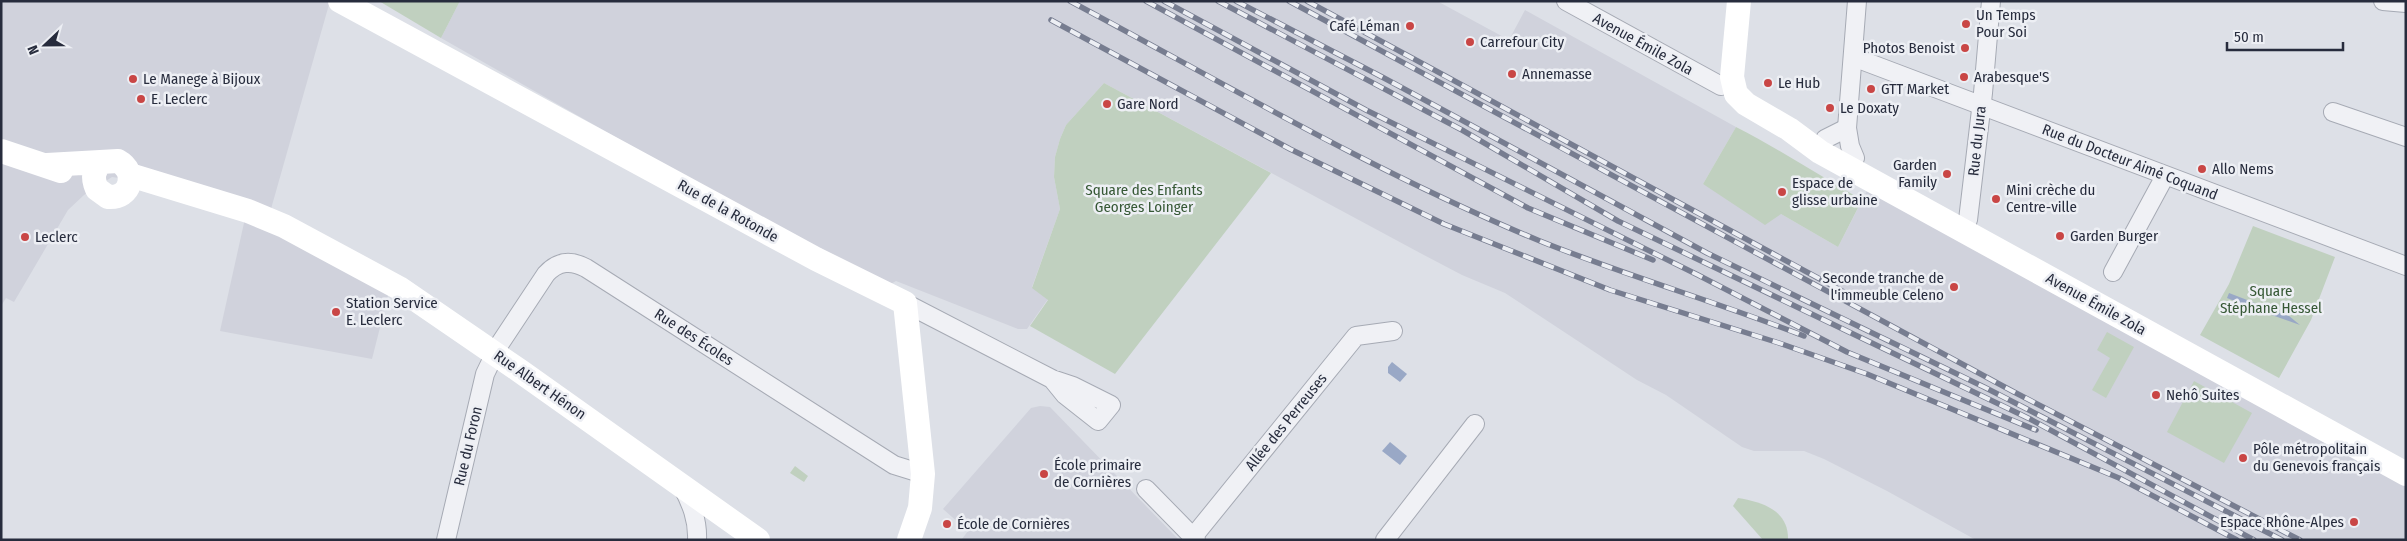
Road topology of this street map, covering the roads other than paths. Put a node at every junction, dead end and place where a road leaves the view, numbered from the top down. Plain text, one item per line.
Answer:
1 (340, 1) edge
2 (1566, 1) edge
3 (1739, 1) edge
4 (1857, 1) edge
5 (1991, 1) edge
6 (2383, 1) edge
7 (2406, 3) edge
8 (1854, 57) junction
9 (1725, 84) junction
10 (1981, 105) junction
11 (2333, 112) dead end
12 (1847, 128) junction
13 (2406, 137) edge
14 (1816, 141) junction
15 (1, 151) edge
16 (1855, 158) junction
17 (98, 173) junction
18 (2165, 176) junction
19 (129, 181) junction
20 (1968, 220) junction
21 (2406, 266) edge
22 (2112, 272) dead end
23 (905, 303) junction
24 (1394, 331) dead end
25 (494, 353) junction
26 (1052, 379) dead end
27 (1475, 424) dead end
28 (2406, 460) edge
29 (923, 474) junction
30 (2406, 474) edge
31 (682, 486) junction
32 (1146, 489) dead end
33 (720, 513) junction
34 (697, 534) edge
35 (1194, 538) edge
36 (446, 540) edge
37 (758, 540) edge
38 (909, 540) edge
39 (1385, 540) edge

1 - 23 street, Rue de la Rotonde
2 - 9 street, Avenue Émile Zola
3 - 9 street
4 - 8 street
5 - 10 street, Rue du Jura
6 - 7 street
8 - 10 street, Rue du Docteur Aimé Coquand
8 - 12 street
9 - 14 street, Avenue Émile Zola
10 - 18 street, Rue du Docteur Aimé Coquand
10 - 20 street, Rue du Jura
11 - 13 street
12 - 14 street
12 - 16 street
14 - 16 street, Avenue Émile Zola
14 - 30 street, Avenue Émile Zola
15 - 17 street, Rue Albert Hénon
16 - 20 street, Avenue Émile Zola
17 - 19 street, Rue Albert Hénon
17 - 19 street, Rue Albert Hénon
18 - 21 street, Rue du Docteur Aimé Coquand
18 - 22 street
19 - 25 street, Rue Albert Hénon
20 - 28 street, Avenue Émile Zola
23 - 26 street
23 - 29 street
24 - 35 street, Allée des Perreuses
25 - 29 street, Rue des Écoles
25 - 31 street, Rue Albert Hénon
25 - 36 street, Rue du Foron
27 - 39 street
29 - 38 street
31 - 33 street, Rue Albert Hénon
31 - 34 street
32 - 35 street
33 - 34 street
33 - 37 street, Rue Albert Hénon

